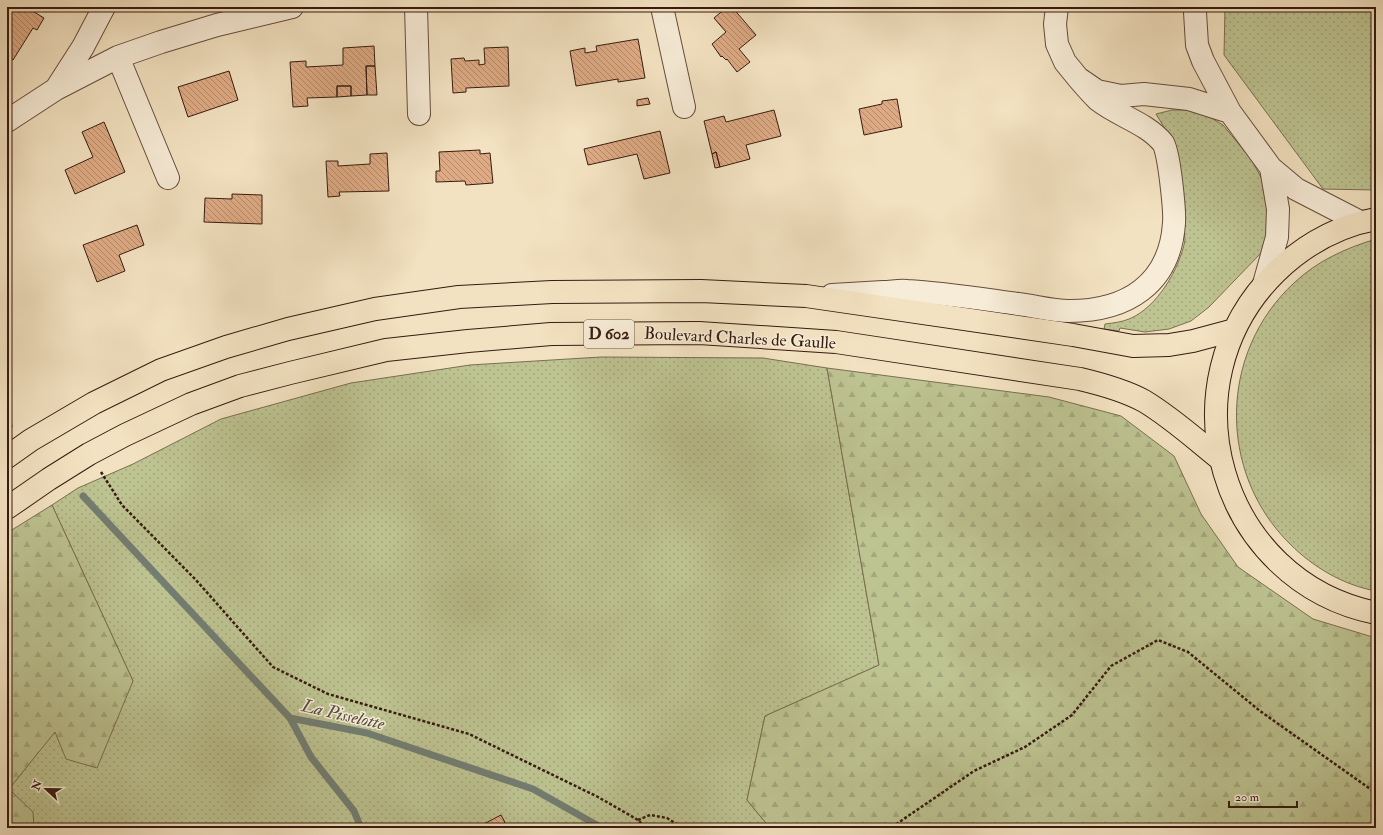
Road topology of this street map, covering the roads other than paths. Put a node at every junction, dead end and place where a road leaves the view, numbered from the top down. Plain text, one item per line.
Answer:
1 (104, 7) edge
2 (292, 7) edge
3 (416, 7) edge
4 (662, 7) edge
5 (1057, 7) edge
6 (1196, 14) edge
7 (118, 57) junction
8 (1078, 78) junction
9 (56, 89) junction
10 (684, 107) dead end
11 (1230, 112) junction
12 (419, 114) dead end
13 (7, 121) edge
14 (1271, 168) junction
15 (168, 178) dead end
16 (1368, 220) edge
17 (1264, 284) junction
18 (806, 296) junction
19 (1234, 330) junction
20 (7, 457) edge
21 (1220, 459) junction
22 (7, 508) edge
23 (1376, 613) edge

1 - 9 street
2 - 7 street
3 - 12 street
4 - 10 street
5 - 8 street
6 - 11 street
7 - 9 street
7 - 15 street
8 - 11 street
8 - 18 street
9 - 13 street
11 - 14 street
14 - 16 street
14 - 17 street
16 - 17 main road
17 - 19 main road
18 - 19 main road
18 - 20 main road
19 - 21 main road
21 - 22 main road, Boulevard Charles de Gaulle / D 602
21 - 23 main road

